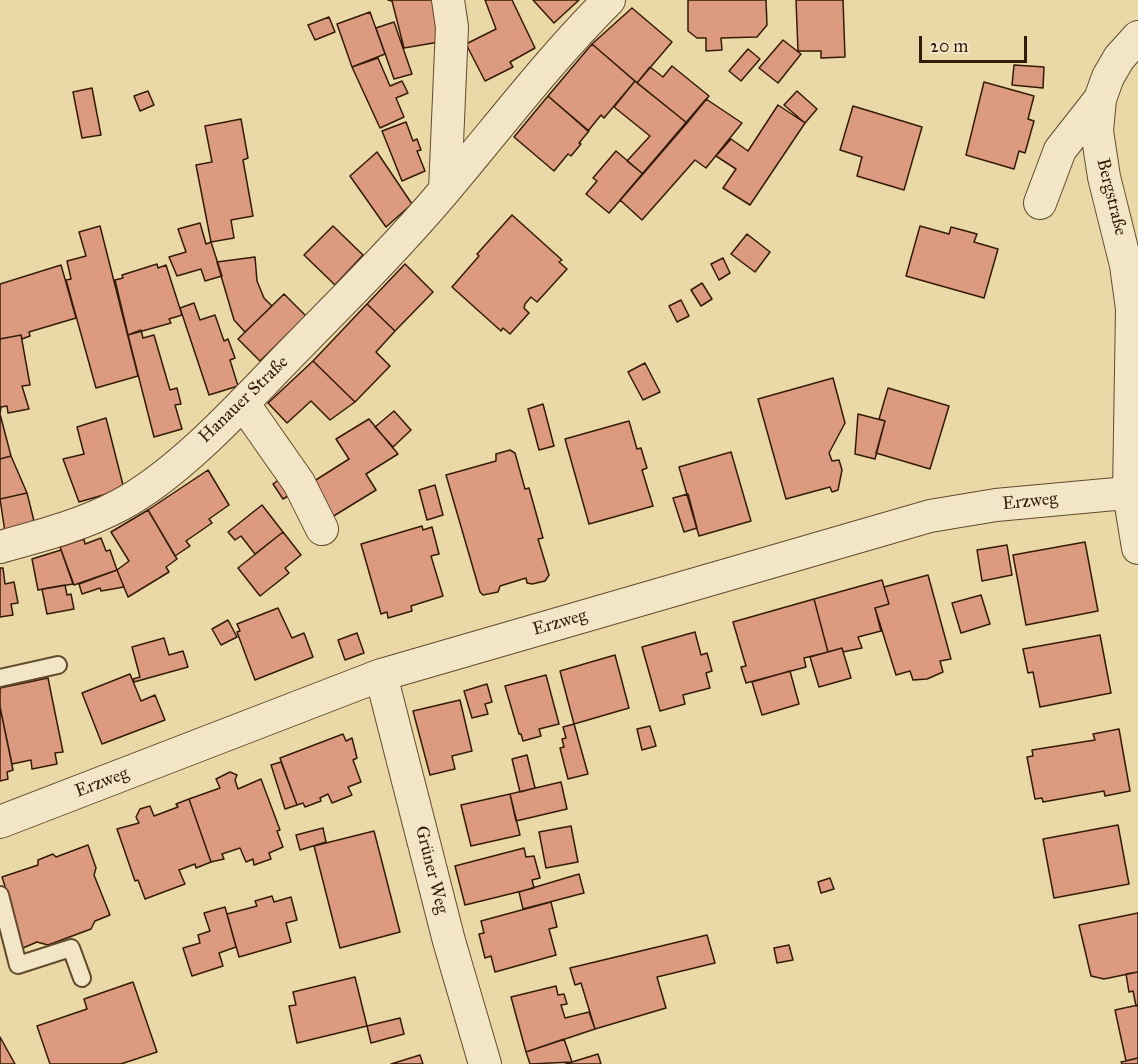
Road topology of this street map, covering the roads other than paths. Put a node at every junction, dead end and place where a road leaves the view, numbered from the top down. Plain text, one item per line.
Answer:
1 (448, 0) edge
2 (609, 0) edge
3 (1138, 37) edge
4 (1100, 99) junction
5 (445, 190) junction
6 (1040, 203) dead end
7 (243, 404) junction
8 (1134, 492) edge
9 (322, 529) dead end
10 (0, 547) edge
11 (1138, 548) edge
12 (58, 665) dead end
13 (381, 675) junction
14 (0, 678) edge
15 (0, 822) edge
16 (0, 895) edge
17 (82, 978) dead end
18 (485, 1064) edge

1 - 5 street
2 - 5 street, Hanauer Straße
3 - 4 street, Bergstraße
4 - 6 street
4 - 8 street, Bergstraße
5 - 7 street, Hanauer Straße
7 - 9 street
7 - 10 street, Hanauer Straße
8 - 11 street, Bergstraße
8 - 13 street, Erzweg
12 - 14 lane
13 - 15 street, Erzweg
13 - 18 street, Grüner Weg
16 - 17 lane

